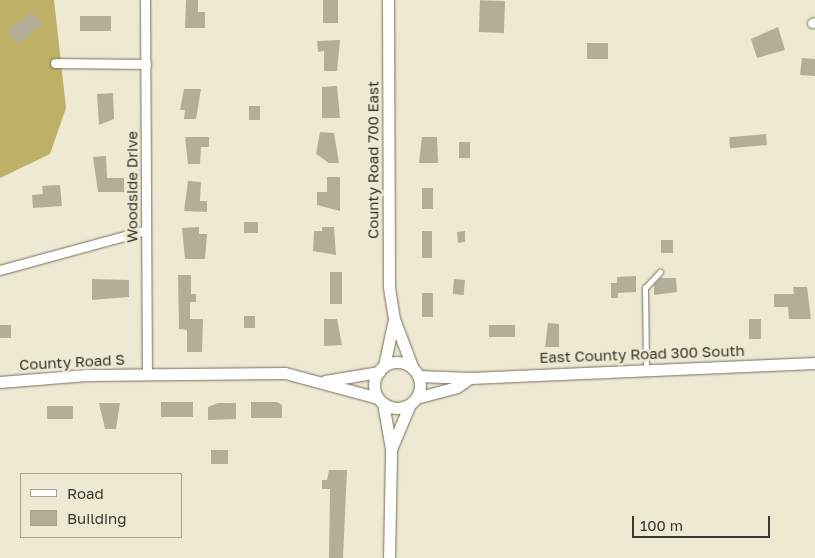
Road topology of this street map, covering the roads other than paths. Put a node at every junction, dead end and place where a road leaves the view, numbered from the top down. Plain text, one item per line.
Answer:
1 (145, 0) edge
2 (388, 0) edge
3 (54, 63) dead end
4 (146, 64) junction
5 (146, 230) junction
6 (0, 270) edge
7 (660, 272) dead end
8 (394, 319) junction
9 (815, 363) edge
10 (381, 369) junction
11 (646, 370) junction
12 (415, 372) junction
13 (147, 374) junction
14 (470, 378) junction
15 (0, 382) edge
16 (325, 382) junction
17 (380, 401) junction
18 (413, 401) junction
19 (391, 449) junction
20 (389, 558) edge

1 - 4 street, Woodside Drive
2 - 8 street, County Road 700 East
3 - 4 street
4 - 5 street, Woodside Drive
5 - 6 street
5 - 13 street, Woodside Drive
7 - 11 lane
8 - 10 street, County Road 700 East
8 - 12 street, County Road 700 East
9 - 11 street, East County Road 300 South
10 - 12 street
10 - 16 street
10 - 17 street
11 - 14 street, East County Road 300 South
12 - 14 street, East County Road 300 South
12 - 18 street
13 - 15 street, County Road S
13 - 16 street
14 - 18 street, East County Road 300 South
16 - 17 street
17 - 18 street
17 - 19 street
18 - 19 street
19 - 20 street

